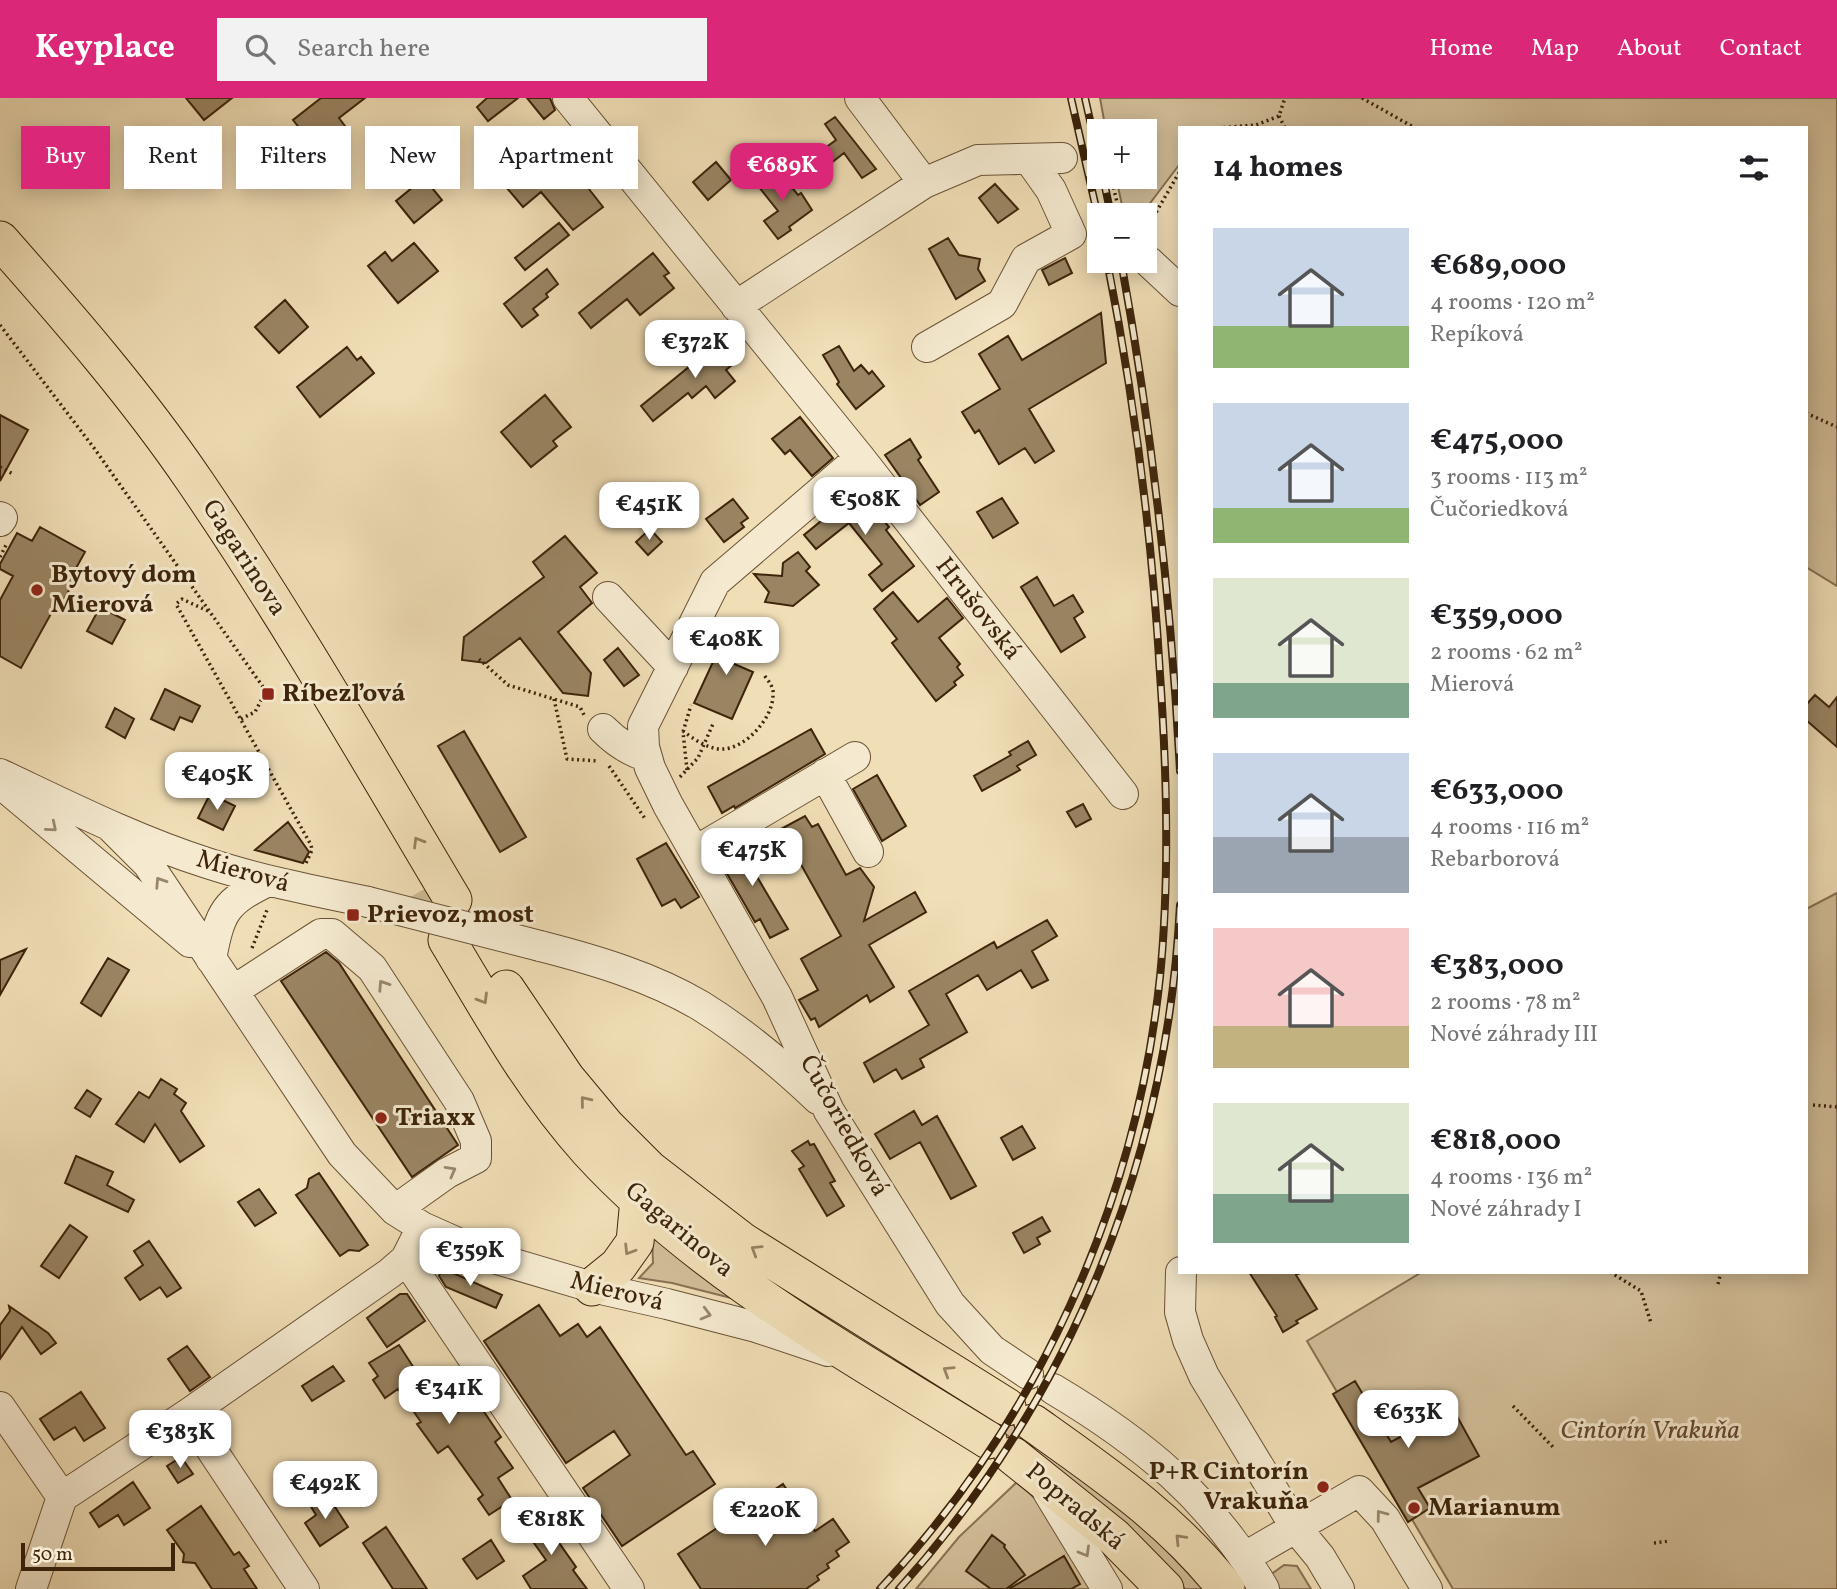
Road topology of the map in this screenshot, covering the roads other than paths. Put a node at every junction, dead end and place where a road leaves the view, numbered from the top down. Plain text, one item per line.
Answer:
1 (568, 98) edge
2 (860, 98) edge
3 (1062, 158) dead end
4 (1029, 159) junction
5 (924, 183) junction
6 (0, 240) edge
7 (1157, 269) edge
8 (0, 274) edge
9 (1178, 289) edge
10 (736, 306) junction
11 (927, 347) dead end
12 (860, 458) junction
13 (608, 597) dead end
14 (673, 667) junction
15 (594, 723) road end
16 (646, 756) junction
17 (855, 757) dead end
18 (0, 774) edge
19 (825, 774) junction
20 (0, 783) edge
21 (1123, 794) dead end
22 (110, 826) junction
23 (696, 851) junction
24 (868, 852) dead end
25 (269, 892) junction
26 (211, 959) junction
27 (241, 986) junction
28 (829, 1111) junction
29 (639, 1199) junction
30 (395, 1210) junction
31 (422, 1227) junction
32 (406, 1259) junction
33 (1181, 1274) edge
34 (592, 1287) junction
35 (862, 1363) junction
36 (1028, 1374) dead end
37 (1053, 1389) dead end
38 (0, 1407) edge
39 (188, 1414) junction
40 (1020, 1415) joint
41 (1012, 1457) junction
42 (62, 1497) junction
43 (1296, 1528) junction
44 (1245, 1557) junction
45 (31, 1589) edge
46 (304, 1589) edge
47 (629, 1589) edge
48 (1107, 1589) edge
49 (1165, 1589) edge
50 (1226, 1589) edge
51 (1264, 1589) edge
52 (1339, 1589) edge
53 (1427, 1589) edge

1 - 10 street, Hrušovská
2 - 5 street
3 - 4 street
4 - 5 street
4 - 11 street
5 - 10 street
8 -> 6 main road, Gagarinova
7 - 9 street
10 - 12 street, Hrušovská
12 - 14 street, Čučoriedková
12 - 21 street, Hrušovská
13 - 14 street
14 - 16 street, Čučoriedková
15 - 16 street
16 - 23 street, Čučoriedková
17 - 19 street
18 - 22 street, Mierová
19 - 23 street
19 - 24 street
20 -> 26 street, Mierová
22 - 25 street, Mierová
26 -> 22 street, Mierová
23 - 28 street, Čučoriedková
25 - 26 street
25 - 28 street, Mierová, bridge
26 - 27 street, Mierová
27 - 30 street, Mierová
30 -> 27 street
28 - 36 street, Čučoriedková
29 -> 34 main road
29 - 35 main road, Gagarinova
40 -> 29 main road, Gagarinova
30 - 31 street, Mierová
31 - 32 street
31 - 34 street, Mierová
32 - 39 street
32 - 47 street
33 - 43 street
34 -> 35 street, Mierová
35 - 41 main road, Gagarinova
37 - 44 street
38 - 42 street
39 - 42 street
39 - 46 street
50 -> 40 main road, Popradská
41 -> 48 street
41 - 49 main road, Popradská
42 - 45 street
43 - 44 street
43 - 52 street
53 -> 43 street
44 - 51 street

